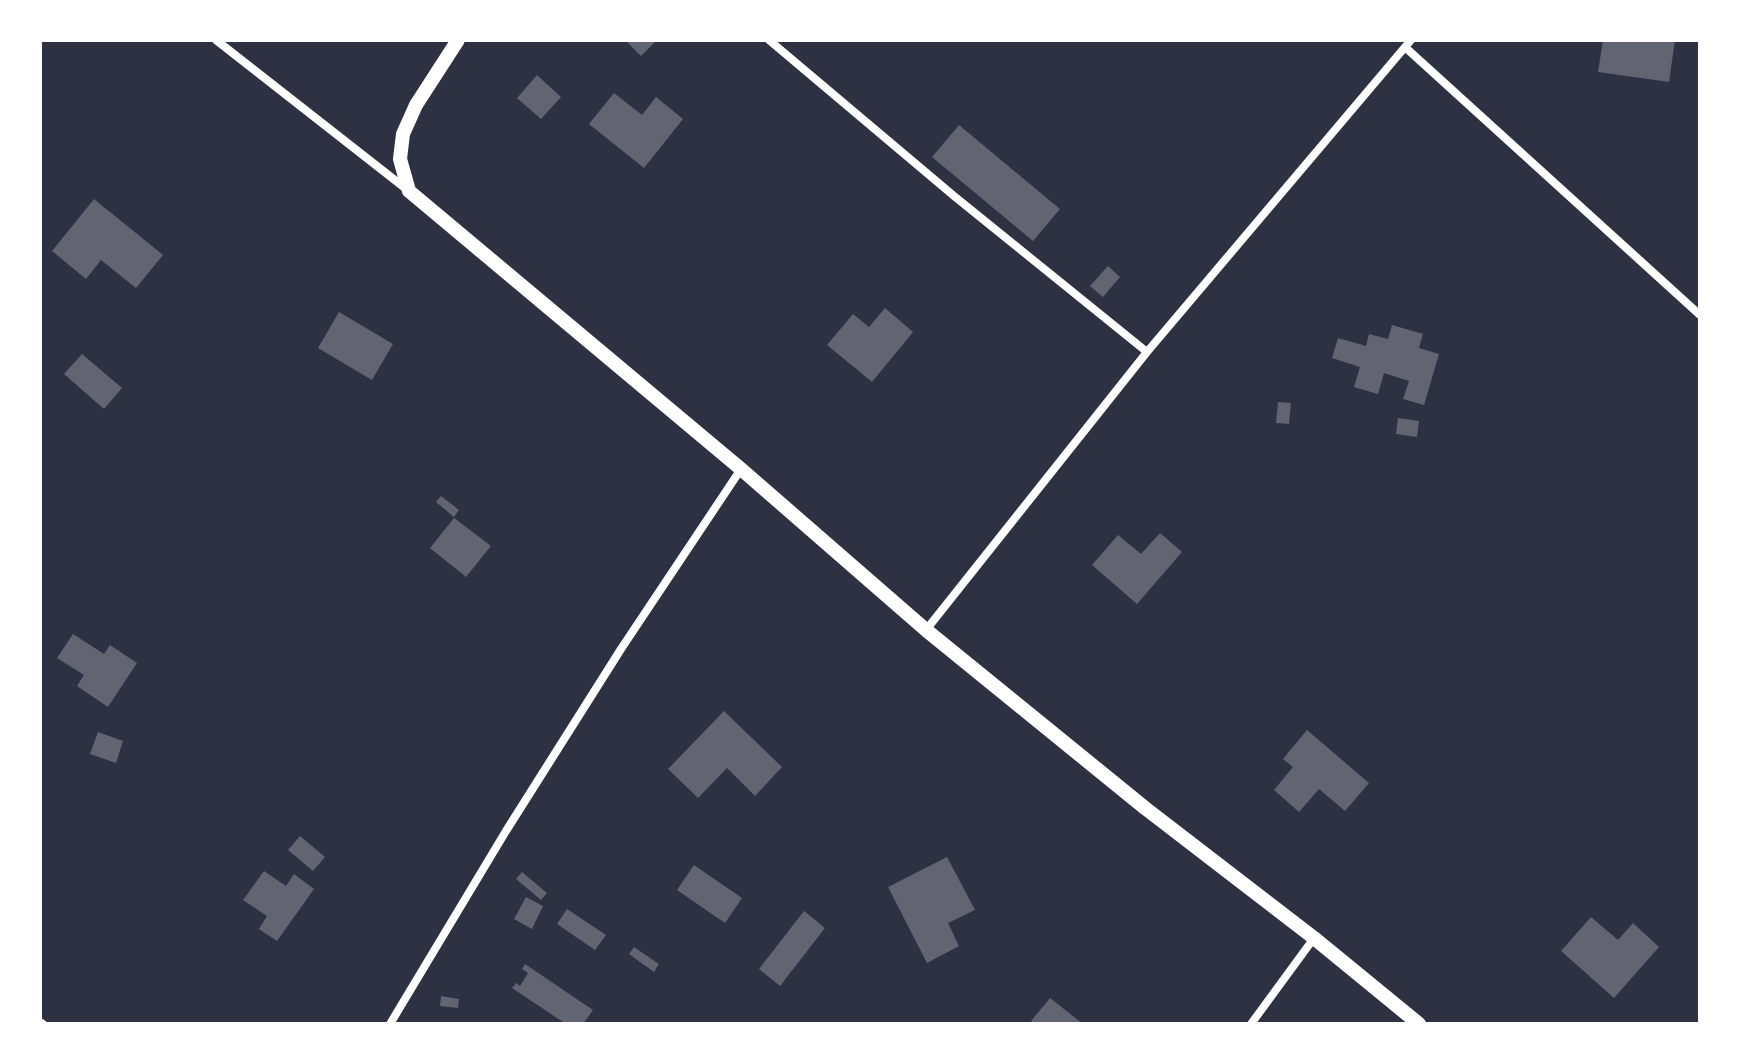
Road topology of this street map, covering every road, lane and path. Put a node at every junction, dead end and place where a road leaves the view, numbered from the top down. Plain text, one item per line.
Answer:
1 (216, 40) edge
2 (458, 40) edge
3 (769, 40) edge
4 (1408, 44) edge
5 (409, 191) junction
6 (1700, 315) edge
7 (1147, 352) junction
8 (741, 469) junction
9 (926, 630) junction
10 (1314, 938) junction
11 (390, 1024) edge
12 (1251, 1024) edge
13 (1419, 1024) edge

1 - 5 street
2 - 5 street
3 - 7 street
4 - 6 street
4 - 7 street
5 - 8 street
7 - 9 street
8 - 9 street
8 - 11 street
9 - 10 street
10 - 12 street
10 - 13 street

